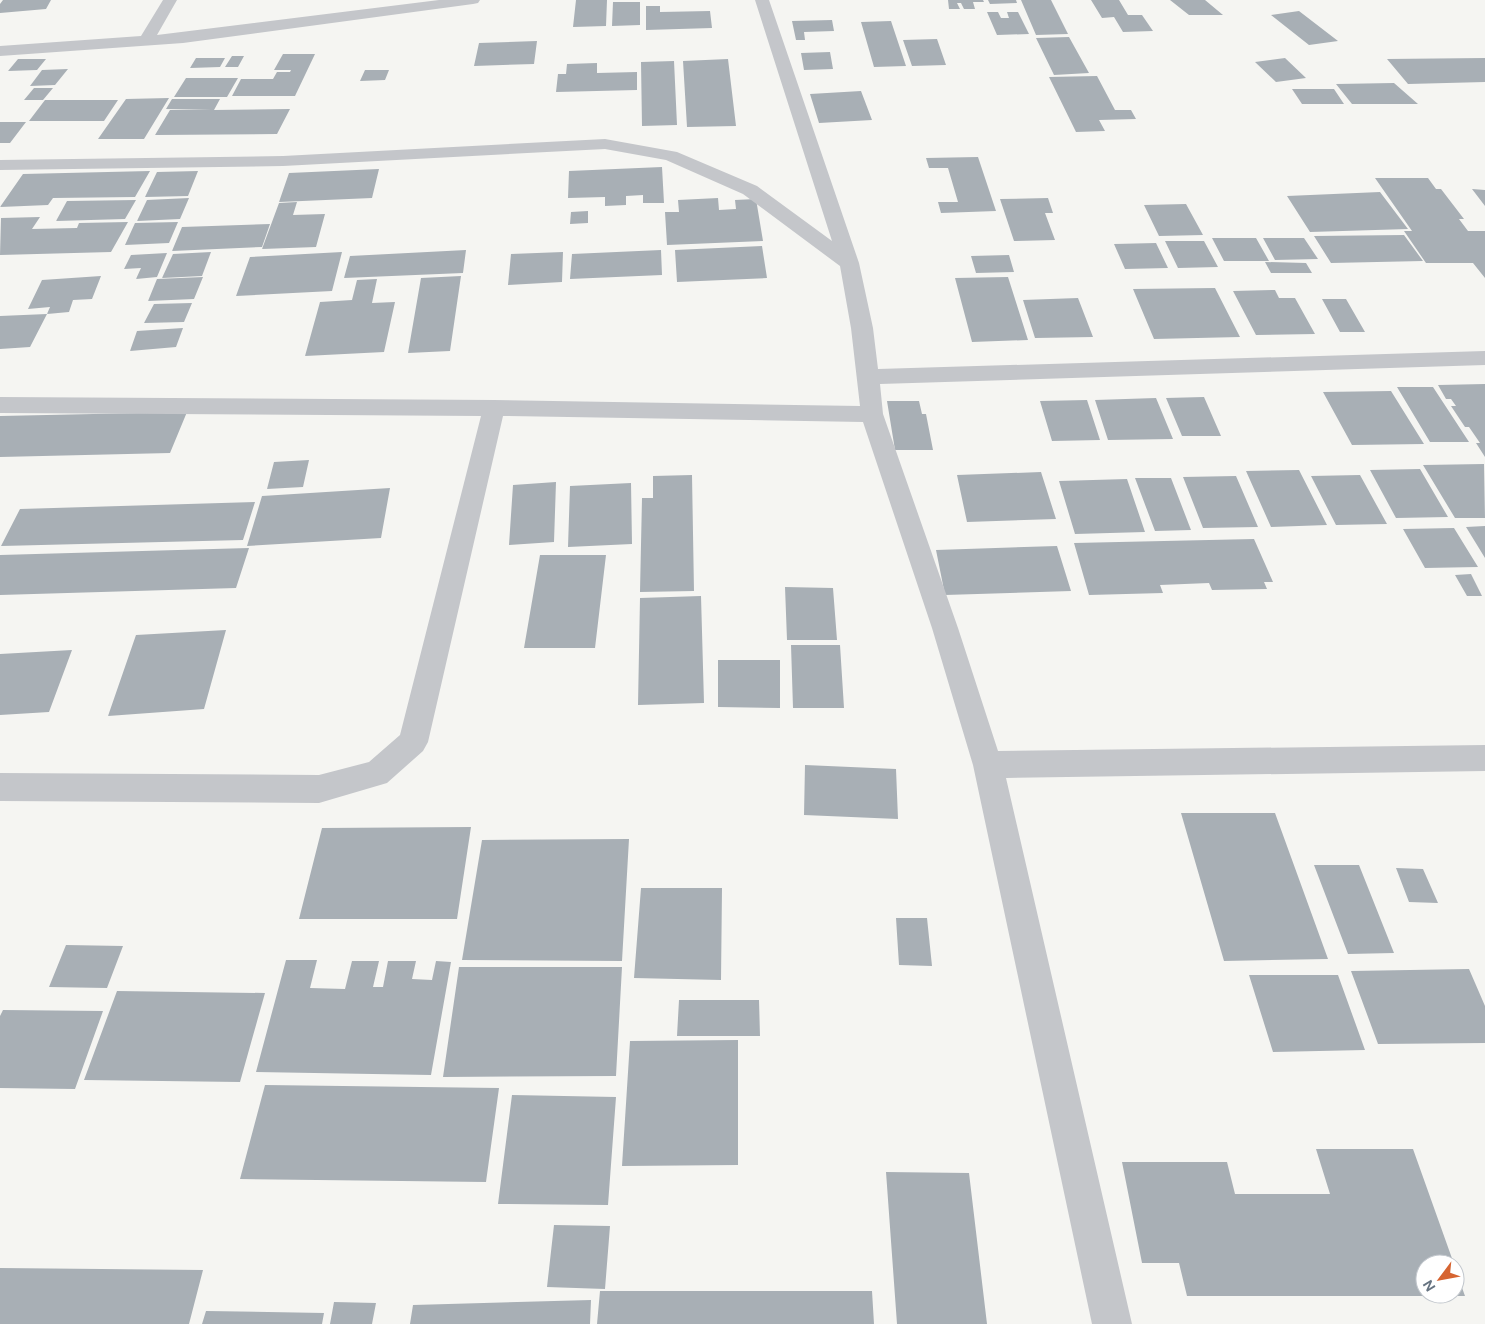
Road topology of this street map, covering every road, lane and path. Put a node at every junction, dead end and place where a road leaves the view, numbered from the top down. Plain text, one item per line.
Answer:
1 (170, 0) edge
2 (473, 0) edge
3 (762, 0) edge
4 (146, 40) junction
5 (0, 51) edge
6 (0, 165) edge
7 (849, 263) junction
8 (1485, 358) edge
9 (868, 377) junction
10 (0, 405) edge
11 (494, 408) junction
12 (872, 414) junction
13 (1485, 758) edge
14 (988, 765) junction
15 (0, 788) edge
16 (1112, 1324) edge

1 - 4 street
2 - 4 street
3 - 7 street
4 - 5 street
6 - 7 street
7 - 9 street
8 - 9 street
9 - 12 street
10 - 11 street
11 - 12 street
11 - 15 street
12 - 14 street
13 - 14 street
14 - 16 street

